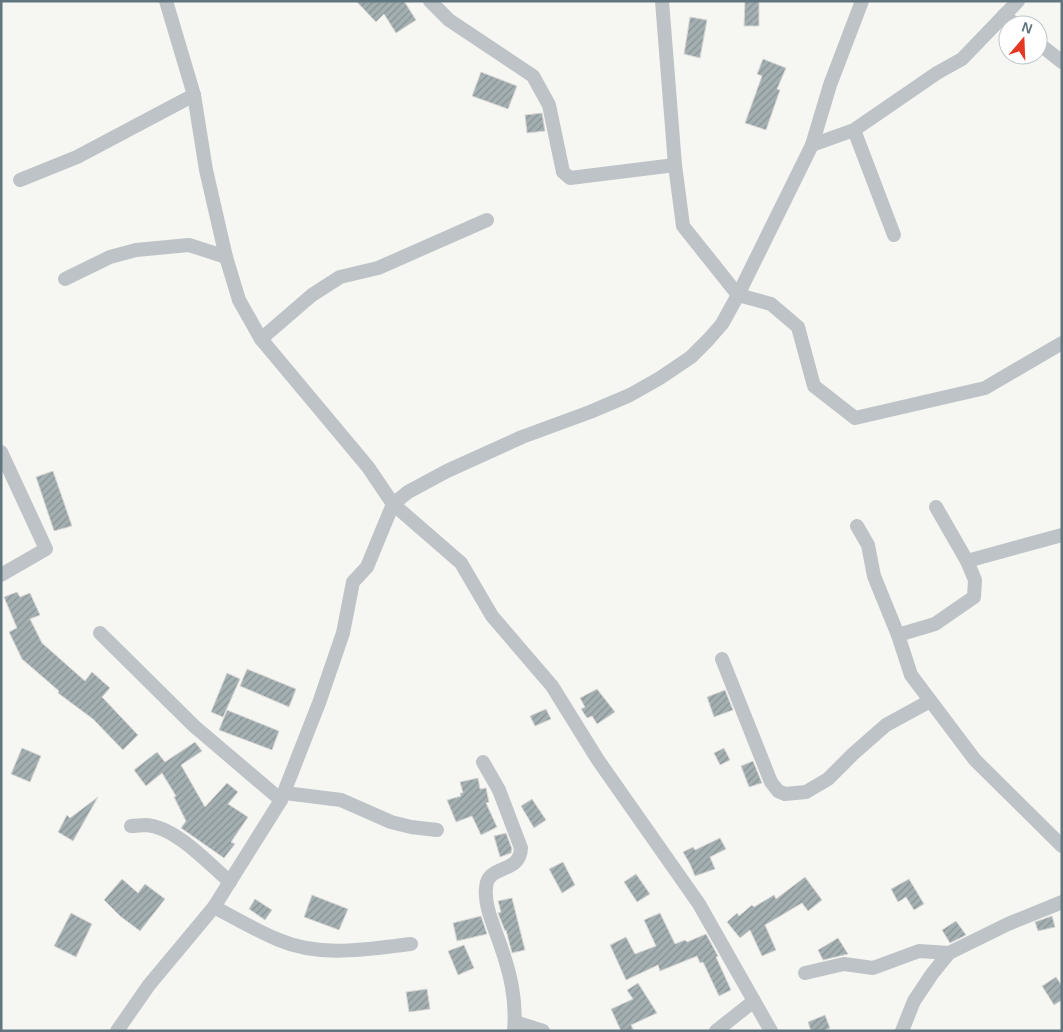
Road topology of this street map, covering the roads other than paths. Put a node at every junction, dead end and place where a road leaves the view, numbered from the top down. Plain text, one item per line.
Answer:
1 (166, 1) edge
2 (430, 1) edge
3 (662, 1) edge
4 (862, 1) edge
5 (1018, 1) edge
6 (1004, 15) edge
7 (998, 21) edge
8 (1048, 51) edge
9 (1062, 62) edge
10 (194, 95) junction
11 (854, 130) junction
12 (812, 145) junction
13 (675, 165) junction
14 (20, 180) dead end
15 (487, 220) dead end
16 (894, 235) dead end
17 (226, 257) junction
18 (65, 279) dead end
19 (738, 295) junction
20 (261, 339) junction
21 (1062, 343) edge
22 (1, 452) edge
23 (393, 504) junction
24 (936, 507) dead end
25 (857, 526) dead end
26 (1062, 535) edge
27 (967, 561) junction
28 (1, 575) edge
29 (100, 633) dead end
30 (898, 635) junction
31 (722, 659) dead end
32 (930, 702) junction
33 (483, 762) dead end
34 (283, 796) junction
35 (131, 826) dead end
36 (437, 830) dead end
37 (1062, 846) edge
38 (230, 882) junction
39 (1062, 902) edge
40 (214, 907) junction
41 (411, 944) dead end
42 (949, 954) junction
43 (805, 973) dead end
44 (754, 1000) junction
45 (515, 1026) edge
46 (117, 1031) edge
47 (543, 1031) edge
48 (716, 1031) edge
49 (771, 1031) edge
50 (902, 1031) edge

1 - 10 street
2 - 13 street
3 - 13 street
4 - 12 street
5 - 6 street
7 - 11 street
8 - 9 street
10 - 14 street
10 - 17 street
11 - 12 street
11 - 16 street
12 - 19 street
13 - 19 street
15 - 20 street
17 - 18 street
17 - 20 street
19 - 21 street
19 - 23 street
20 - 23 street
22 - 28 street
23 - 34 street
23 - 44 street
24 - 27 street
25 - 30 street
26 - 27 street
27 - 30 street
29 - 34 street
30 - 32 street
31 - 32 street
32 - 37 street
33 - 45 street
34 - 36 street
34 - 38 street
35 - 38 street
38 - 40 street
39 - 42 street
40 - 41 street
40 - 46 street
42 - 43 street
42 - 50 street
44 - 48 street
44 - 49 street
45 - 47 street

